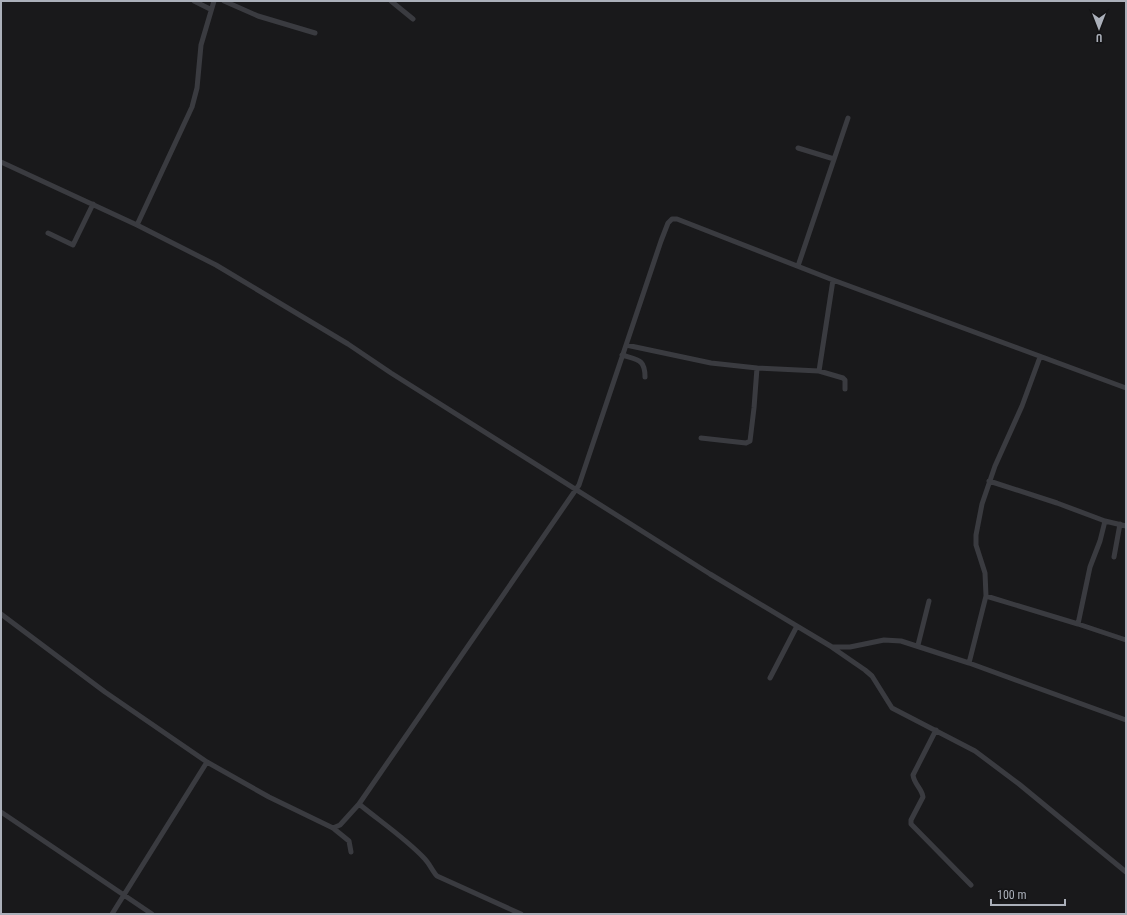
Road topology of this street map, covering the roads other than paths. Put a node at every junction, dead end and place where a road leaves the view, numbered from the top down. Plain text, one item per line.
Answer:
1 (194, 1) edge
2 (214, 1) edge
3 (224, 1) edge
4 (391, 1) edge
5 (210, 9) junction
6 (413, 19) dead end
7 (315, 33) dead end
8 (848, 118) dead end
9 (798, 148) dead end
10 (834, 159) junction
11 (1, 162) edge
12 (93, 204) junction
13 (137, 225) junction
14 (48, 233) dead end
15 (798, 266) junction
16 (833, 280) junction
17 (626, 345) junction
18 (622, 355) junction
19 (1040, 357) junction
20 (757, 368) junction
21 (819, 371) junction
22 (645, 377) dead end
23 (1126, 388) edge
24 (845, 389) dead end
25 (701, 438) dead end
26 (989, 481) junction
27 (576, 490) junction
28 (1105, 521) junction
29 (1120, 524) junction
30 (1126, 526) edge
31 (1114, 557) dead end
32 (986, 596) junction
33 (929, 601) dead end
34 (1, 614) edge
35 (1078, 624) junction
36 (797, 626) junction
37 (1126, 640) edge
38 (918, 645) junction
39 (832, 647) junction
40 (969, 663) junction
41 (770, 678) dead end
42 (1126, 720) edge
43 (936, 730) junction
44 (207, 762) junction
45 (360, 804) junction
46 (1, 812) edge
47 (333, 828) junction
48 (351, 852) dead end
49 (1126, 872) edge
50 (971, 886) dead end
51 (124, 895) junction
52 (112, 914) edge
53 (152, 914) edge
54 (521, 914) edge

1 - 5 street
2 - 5 street
3 - 7 street
4 - 6 street
5 - 13 street
8 - 10 street
9 - 10 street
10 - 15 street
11 - 12 street
12 - 13 street
12 - 14 street
13 - 27 street
15 - 16 street
15 - 17 street
16 - 19 street
16 - 21 street
17 - 18 street
17 - 20 street
18 - 22 street
18 - 27 street
19 - 23 street
19 - 26 street
20 - 21 street
20 - 25 street
21 - 24 street
26 - 28 street
26 - 32 street
27 - 36 street
27 - 45 street
28 - 29 street
28 - 35 street
29 - 30 street
29 - 31 street
32 - 35 street
32 - 40 street
33 - 38 street
34 - 44 street
35 - 37 street
36 - 39 street
36 - 41 street
38 - 39 street
38 - 40 street
39 - 43 street
40 - 42 street
43 - 49 street
43 - 50 street
44 - 47 street
44 - 51 street
45 - 47 street
45 - 54 street
46 - 51 street
47 - 48 street
51 - 52 street
51 - 53 street

